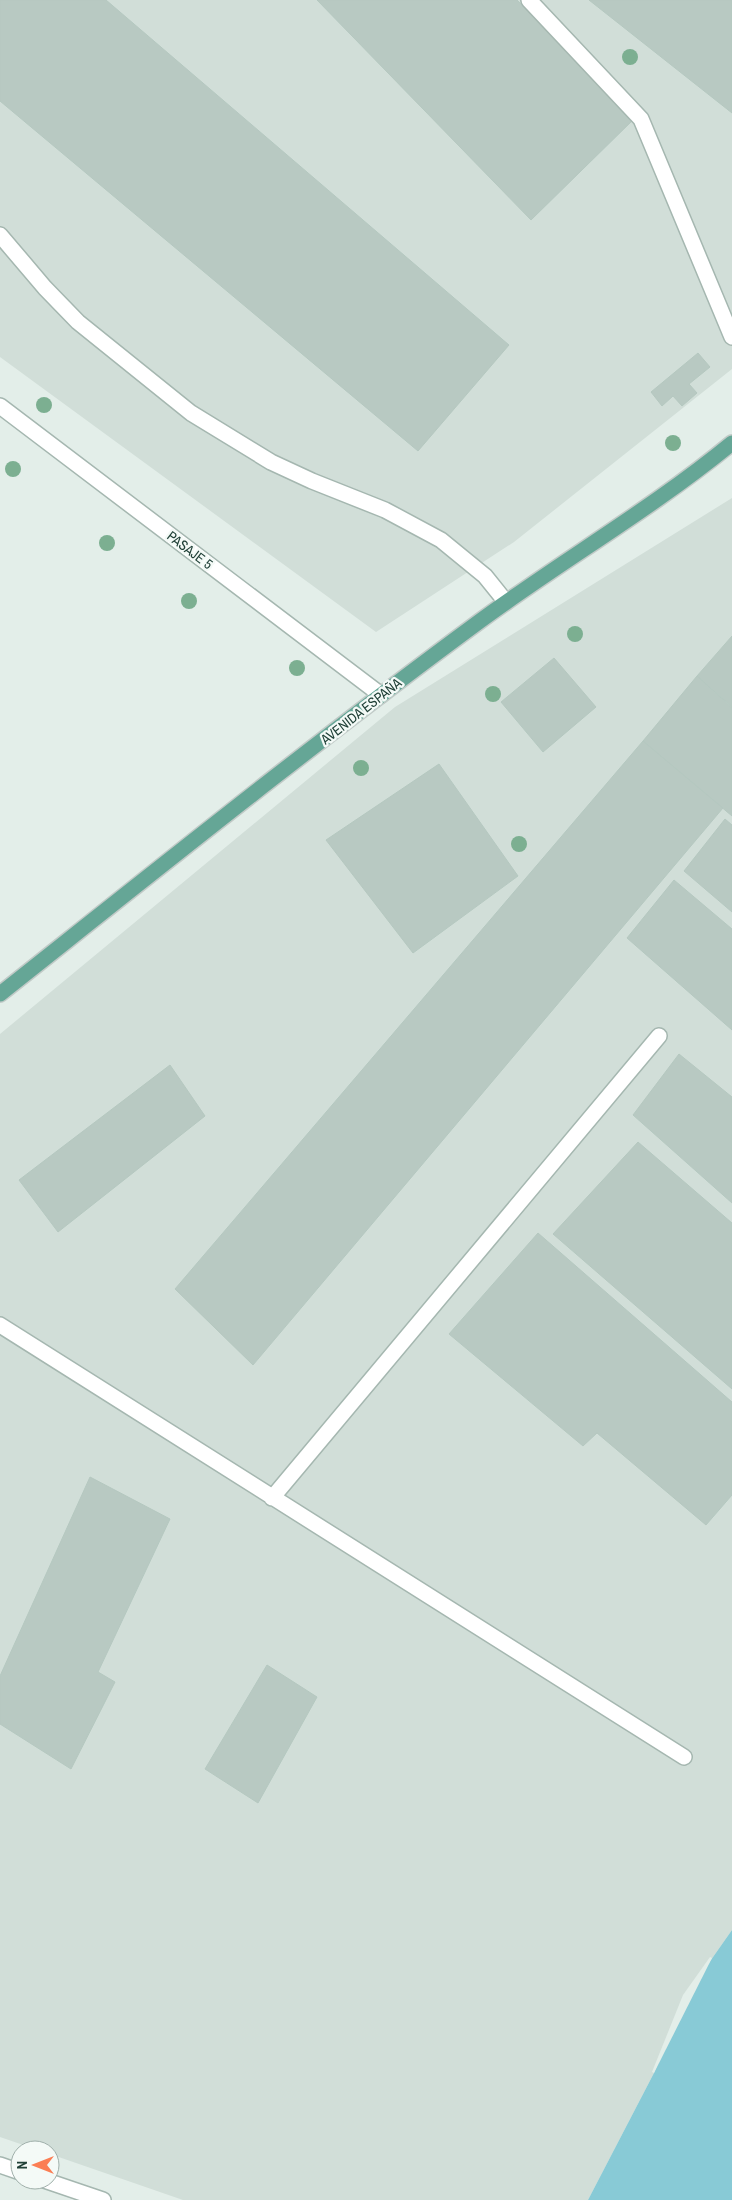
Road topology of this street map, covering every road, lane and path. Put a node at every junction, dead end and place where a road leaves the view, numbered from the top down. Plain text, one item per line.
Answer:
1 (529, 0) edge
2 (0, 235) edge
3 (732, 337) edge
4 (0, 406) edge
5 (732, 443) edge
6 (506, 602) junction
7 (380, 695) junction
8 (0, 994) edge
9 (659, 1036) dead end
10 (0, 1325) edge
11 (272, 1498) junction
12 (684, 1757) dead end
13 (60, 2185) edge
14 (103, 2200) edge

1 - 3 street
2 - 6 street
4 - 7 street, PASAJE 5
5 - 6 main road, AVENIDA ESPAÑA
6 - 7 main road, AVENIDA ESPAÑA
7 - 8 main road, AVENIDA ESPAÑA
9 - 11 street
10 - 11 street
11 - 12 street
13 - 14 street

